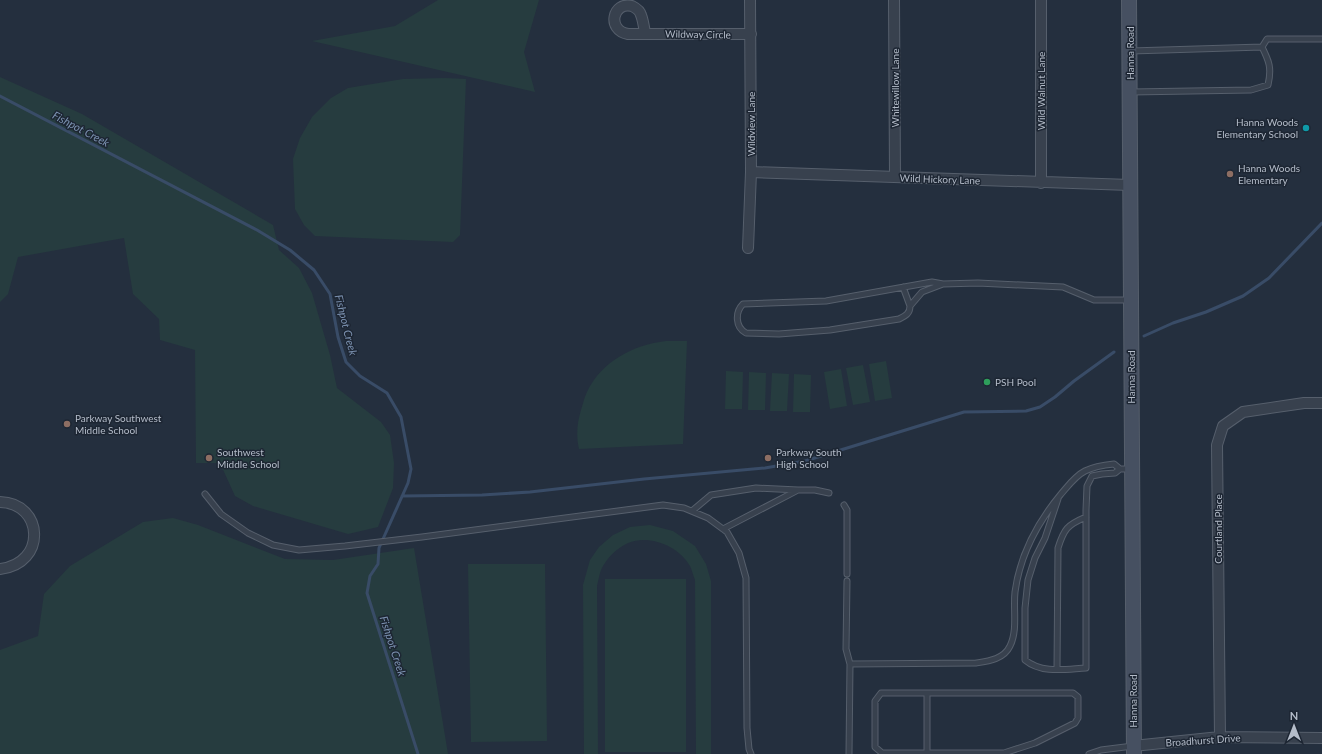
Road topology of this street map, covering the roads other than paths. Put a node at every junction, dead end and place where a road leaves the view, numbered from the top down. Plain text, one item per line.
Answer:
1 (750, 0) edge
2 (894, 0) edge
3 (1041, 0) edge
4 (1130, 0) edge
5 (645, 33) dead end
6 (750, 34) junction
7 (1322, 39) edge
8 (1262, 47) junction
9 (1130, 51) junction
10 (1130, 92) junction
11 (751, 172) junction
12 (895, 177) junction
13 (1041, 182) junction
14 (1130, 185) junction
15 (748, 248) dead end
16 (943, 284) junction
17 (903, 287) junction
18 (1130, 300) junction
19 (910, 306) junction
20 (1322, 403) edge
21 (1126, 469) junction
22 (798, 490) junction
23 (829, 493) dead end
24 (205, 494) dead end
25 (1059, 496) junction
26 (0, 502) edge
27 (844, 505) dead end
28 (692, 511) junction
29 (1086, 517) junction
30 (723, 529) junction
31 (0, 569) edge
32 (847, 574) dead end
33 (847, 582) dead end
34 (850, 664) junction
35 (1057, 669) junction
36 (926, 693) junction
37 (1220, 737) junction
38 (1322, 738) edge
39 (1133, 750) edge
40 (751, 754) edge
41 (850, 754) edge
42 (927, 754) edge
43 (1088, 754) edge

1 - 6 street, Wildview Lane
2 - 12 street, Whitewillow Lane
3 - 13 street, Wild Walnut Lane
4 - 9 street, Hanna Road
5 - 6 street, Wildway Circle
6 - 11 street, Wildview Lane
7 - 8 lane
8 - 9 lane
8 - 10 lane
9 - 10 street, Hanna Road
10 - 14 street, Hanna Road
11 - 12 street, Wild Hickory Lane
11 - 15 street, Wildview Lane
12 - 13 street, Wild Hickory Lane
13 - 14 street, Wild Hickory Lane
14 - 18 street, Hanna Road
16 - 17 lane
16 - 18 lane
16 - 19 lane
17 - 19 lane
17 - 19 lane
18 - 21 street, Hanna Road
20 - 37 street, Courtland Place
21 - 25 lane
21 - 29 lane
21 - 39 street, Hanna Road
22 - 23 lane
22 - 28 lane
22 - 30 lane
24 - 28 lane
25 - 34 lane
25 - 35 lane
26 - 31 street
27 - 32 lane
28 - 30 lane
29 - 35 lane
29 - 35 lane
30 - 40 lane
33 - 34 lane
34 - 41 lane
36 - 42 lane
36 - 42 lane
36 - 42 lane
37 - 38 street, Broadhurst Drive
37 - 39 street, Broadhurst Drive
39 - 43 lane

